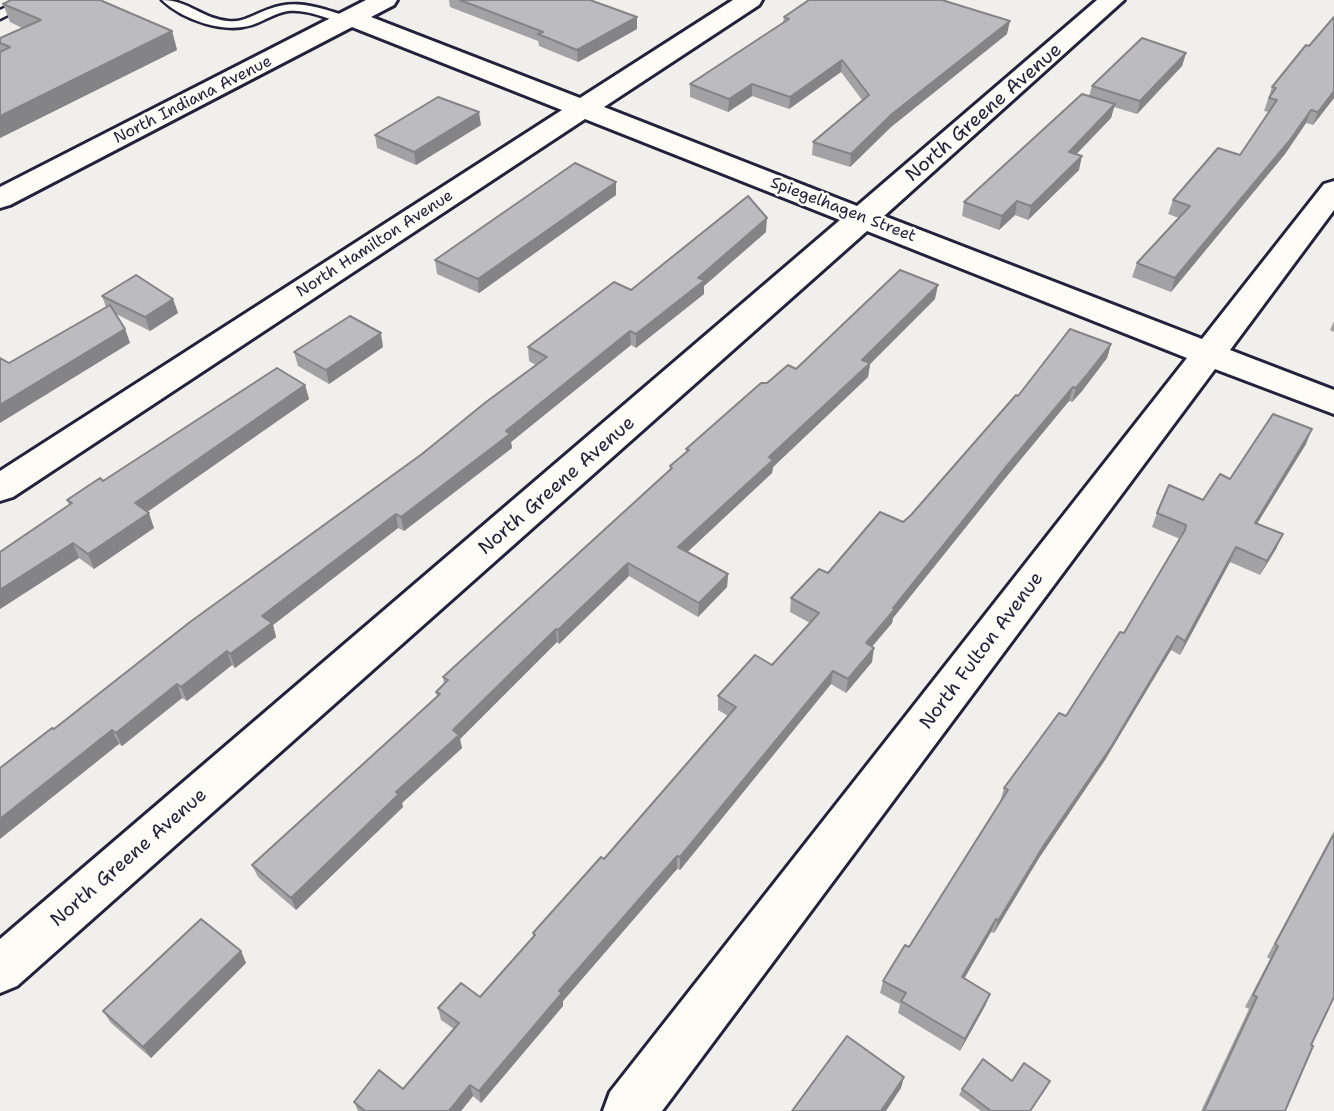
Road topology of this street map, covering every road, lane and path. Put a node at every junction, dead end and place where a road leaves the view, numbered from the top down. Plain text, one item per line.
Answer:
1 (31, 0) edge
2 (167, 0) edge
3 (385, 0) edge
4 (750, 0) edge
5 (1112, 0) edge
6 (0, 15) edge
7 (349, 19) junction
8 (582, 108) junction
9 (1334, 190) edge
10 (0, 199) edge
11 (863, 218) junction
12 (1209, 354) junction
13 (1334, 403) edge
14 (0, 488) edge
15 (0, 970) edge
16 (629, 1111) edge

1 - 6 lane
2 - 7 lane
3 - 7 street, North Indiana Avenue
4 - 8 street, North Hamilton Avenue
5 - 11 street, North Greene Avenue
7 - 8 street, Spiegelhagen Street
7 - 10 street, North Indiana Avenue
8 - 11 street, Spiegelhagen Street
8 - 14 street, North Hamilton Avenue
9 - 12 street, North Fulton Avenue
11 - 12 street, Spiegelhagen Street
11 - 15 street, North Greene Avenue
12 - 13 street, Spiegelhagen Street
12 - 16 street, North Fulton Avenue

